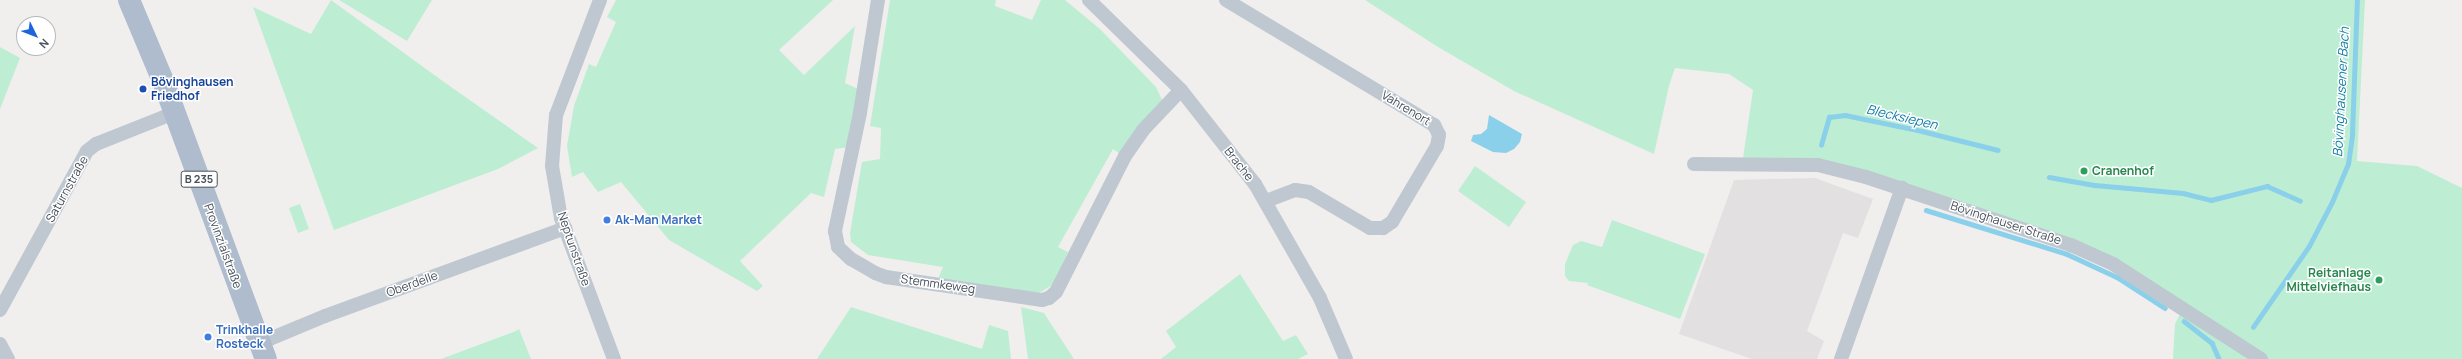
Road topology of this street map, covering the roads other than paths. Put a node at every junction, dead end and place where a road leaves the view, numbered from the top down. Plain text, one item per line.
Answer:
1 (129, 0) edge
2 (600, 0) edge
3 (878, 0) edge
4 (1089, 0) edge
5 (1226, 0) edge
6 (1181, 90) junction
7 (174, 113) junction
8 (1694, 164) dead end
9 (1902, 188) junction
10 (1267, 201) junction
11 (565, 228) junction
12 (0, 310) edge
13 (0, 344) edge
14 (263, 351) edge
15 (8, 359) edge
16 (614, 359) edge
17 (1346, 359) edge
18 (1841, 359) edge
19 (2261, 359) edge

1 - 7 main road, Provinzialstraße / B 235
2 - 11 street, Neptunstraße
3 - 6 street, Stemmkeweg
4 - 6 street, Brache
5 - 10 street, Vahrenort
6 - 10 street, Brache
7 - 12 street, Saturnstraße
7 - 14 main road, Provinzialstraße / B 235
8 - 9 street, Bövinghauser Straße
9 - 18 street
9 - 19 street, Bövinghauser Straße
10 - 17 street, Brache
11 - 14 street, Oberdelle
11 - 16 street, Neptunstraße
13 - 15 street

